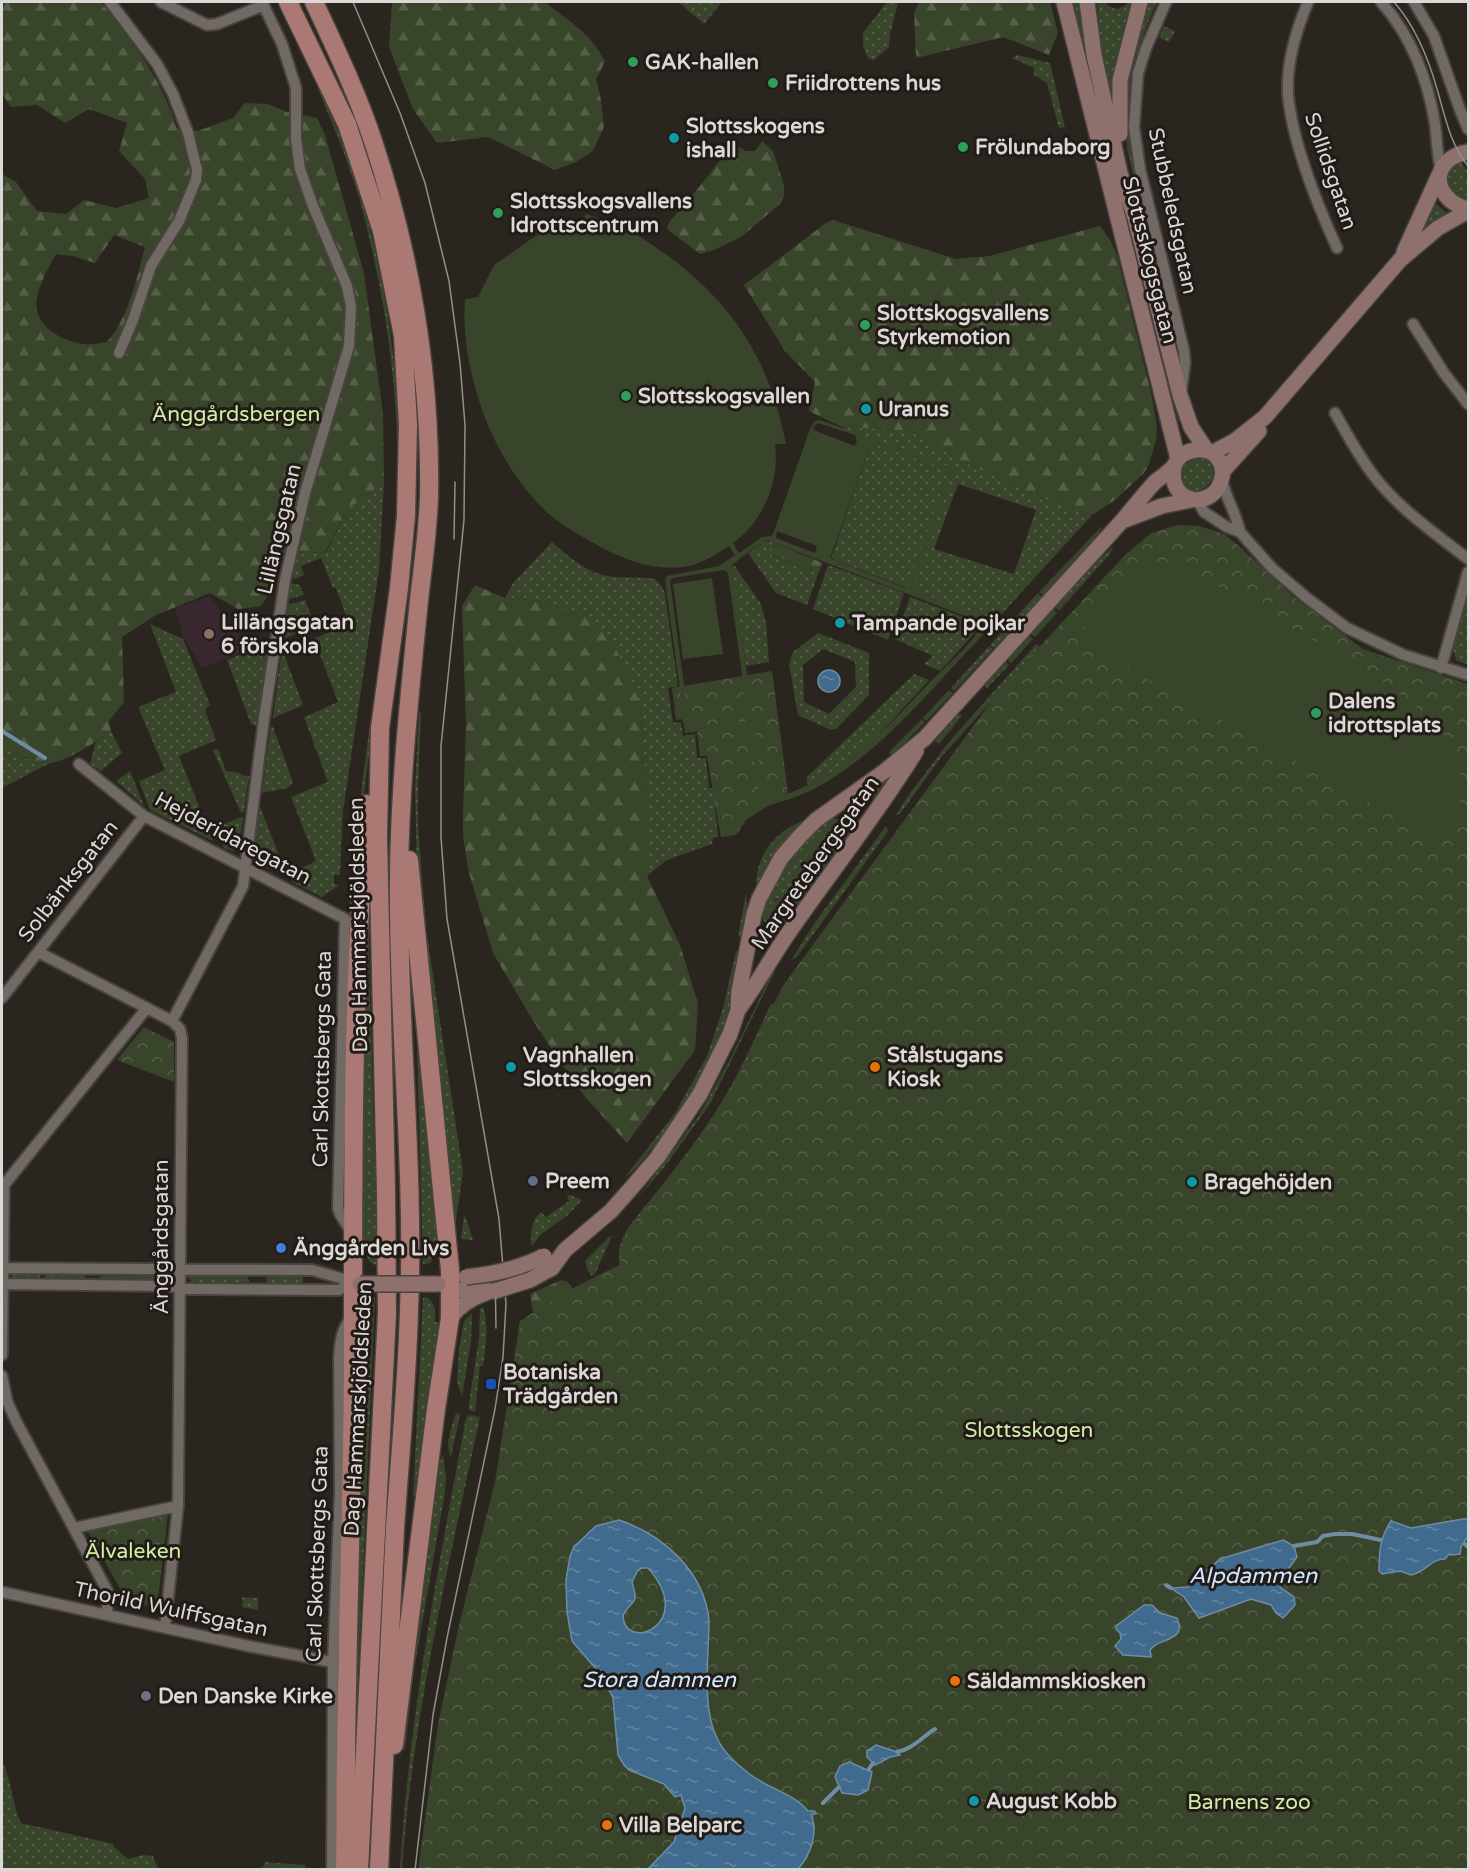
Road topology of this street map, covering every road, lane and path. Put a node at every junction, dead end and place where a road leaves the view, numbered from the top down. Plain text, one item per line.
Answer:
1 (110, 2) edge
2 (161, 2) edge
3 (288, 2) edge
4 (314, 2) edge
5 (1064, 2) edge
6 (1088, 2) edge
7 (1140, 2) edge
8 (1166, 2) edge
9 (1308, 2) edge
10 (1381, 2) edge
11 (1414, 2) edge
12 (263, 3) edge
13 (1468, 129) edge
14 (1468, 152) edge
15 (1440, 172) junction
16 (1127, 188) junction
17 (1468, 210) edge
18 (1337, 248) dead end
19 (1400, 260) junction
20 (1413, 324) dead end
21 (119, 353) dead end
22 (1180, 395) junction
23 (1468, 404) edge
24 (1335, 413) dead end
25 (1264, 417) junction
26 (1209, 452) junction
27 (1176, 463) junction
28 (1222, 476) junction
29 (1194, 500) junction
30 (1122, 521) junction
31 (1240, 532) junction
32 (1468, 559) edge
33 (1468, 572) edge
34 (1441, 668) junction
35 (1468, 675) edge
36 (380, 728) junction
37 (924, 738) junction
38 (79, 764) dead end
39 (403, 786) junction
40 (144, 816) junction
41 (246, 868) junction
42 (345, 919) joint
43 (38, 952) junction
44 (2, 998) edge
45 (146, 1009) junction
46 (738, 1010) junction
47 (172, 1021) junction
48 (6, 1173) edge
49 (352, 1233) junction
50 (2, 1253) edge
51 (548, 1262) junction
52 (2, 1268) edge
53 (181, 1269) junction
54 (258, 1269) junction
55 (92, 1270) junction
56 (2, 1284) edge
57 (356, 1284) junction
58 (92, 1285) junction
59 (459, 1287) junction
60 (181, 1288) junction
61 (257, 1290) junction
62 (2, 1301) edge
63 (353, 1315) junction
64 (2, 1355) edge
65 (2, 1376) edge
66 (4, 1402) edge
67 (178, 1506) junction
68 (74, 1528) junction
69 (2, 1592) edge
70 (107, 1614) junction
71 (165, 1627) junction
72 (333, 1662) junction
73 (381, 1816) junction
74 (332, 1869) edge
75 (345, 1869) edge
76 (359, 1869) edge
77 (379, 1869) edge

1 - 21 street
2 - 12 street
3 - 36 main road, Dag Hammarskjöldsleden
4 - 39 main road, Dag Hammarskjöldsleden
5 - 27 main road, Slottsskogsgatan
6 - 16 main road, Slottsskogsgatan
7 - 16 main road, Slottsskogsgatan
8 - 22 street, Stubbeledsgatan
9 - 18 street, Sollidsgatan
10 - 15 street
11 - 13 street
12 - 41 street, Lillängsgatan
14 - 15 main road
15 - 17 main road
15 - 19 main road, Margretebergsgatan
16 - 22 main road, Slottsskogsgatan
17 - 19 main road, Margretebergsgatan
19 - 25 main road, Margretebergsgatan
20 - 23 street
22 - 26 main road, Slottsskogsgatan
24 - 32 street
25 - 26 main road, Margretebergsgatan
25 - 28 main road, Margretebergsgatan
26 - 27 main road, Margretebergsgatan
26 - 28 main road
27 - 29 main road
27 - 30 main road, Margretebergsgatan
28 - 29 main road, Margretebergsgatan
28 - 31 street
29 - 30 main road, Margretebergsgatan
29 - 31 street
30 - 37 main road, Margretebergsgatan
31 - 34 street
33 - 34 street
34 - 35 street
36 - 49 main road
36 - 76 main road, Dag Hammarskjöldsleden
37 - 46 main road, Margretebergsgatan
37 - 46 main road, Margretebergsgatan
38 - 40 street, Hejderidaregatan
39 - 59 main road
39 - 73 main road, Dag Hammarskjöldsleden
40 - 41 street, Hejderidaregatan
40 - 43 street, Solbänksgatan
41 - 42 street, Hejderidaregatan
41 - 47 street
42 - 49 street, Carl Skottsbergs Gata
43 - 44 street, Solbänksgatan
43 - 45 street
45 - 47 street
45 - 48 street
46 - 51 main road, Margretebergsgatan
47 - 53 street, Änggårdsgatan
48 - 50 street
49 - 57 main road
50 - 52 street
51 - 59 main road, Margretebergsgatan, bridge
51 - 59 main road, Margretebergsgatan, bridge
52 - 55 street
52 - 56 street
53 - 54 street
53 - 55 street
53 - 60 street, Änggårdsgatan
54 - 57 street
54 - 61 street
55 - 58 street
56 - 58 street
56 - 62 street
57 - 59 main road, Margretebergsgatan, bridge
57 - 61 street
57 - 63 main road
58 - 60 street
59 - 73 main road
60 - 61 street
60 - 67 street, Änggårdsgatan
62 - 64 street
63 - 72 street, Carl Skottsbergs Gata
63 - 75 main road
65 - 66 street
66 - 68 street
67 - 68 street
67 - 71 street, Änggårdsgatan
68 - 70 street
69 - 70 street, Thorild Wulffsgatan
70 - 71 street, Thorild Wulffsgatan
71 - 72 street, Thorild Wulffsgatan
72 - 74 street, Carl Skottsbergs Gata
73 - 77 main road, Dag Hammarskjöldsleden

